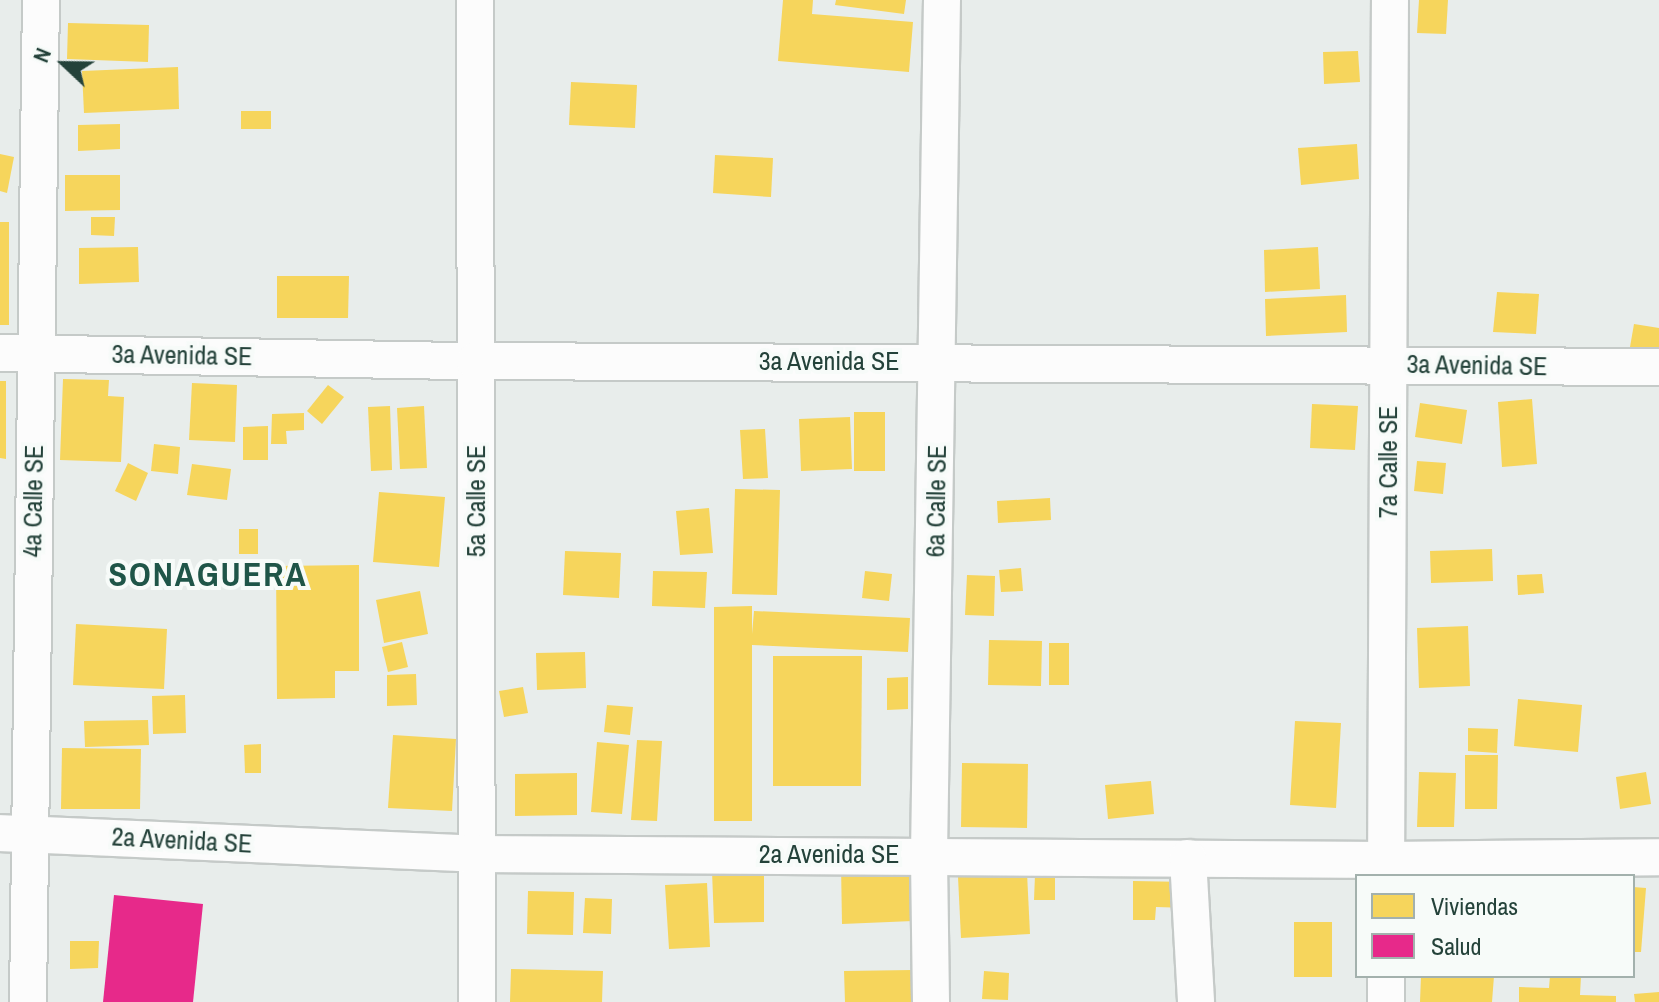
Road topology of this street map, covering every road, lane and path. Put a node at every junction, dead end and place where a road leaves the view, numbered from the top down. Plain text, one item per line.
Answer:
1 (41, 0) edge
2 (475, 0) edge
3 (942, 0) edge
4 (1390, 0) edge
5 (0, 353) edge
6 (36, 353) junction
7 (475, 361) junction
8 (939, 361) junction
9 (1388, 365) junction
10 (1659, 367) edge
11 (14, 833) edge
12 (476, 854) junction
13 (929, 855) junction
14 (1659, 857) edge
15 (1188, 858) junction
16 (1386, 868) edge
17 (1386, 978) edge
18 (28, 1002) edge
19 (477, 1002) edge
20 (931, 1002) edge
21 (1196, 1002) edge
22 (1386, 1002) edge

1 - 6 street, 4a Calle SE
2 - 7 street, 5a Calle SE
3 - 8 street, 6a Calle SE
4 - 9 street, 7a Calle SE
5 - 6 street, 3a Avenida SE
6 - 7 street, 3a Avenida SE
6 - 11 street, 4a Calle SE
7 - 8 street, 3a Avenida SE
7 - 12 street, 5a Calle SE
8 - 9 street, 3a Avenida SE
8 - 13 street, 6a Calle SE
9 - 10 street, 3a Avenida SE
9 - 16 street, 7a Calle SE
11 - 12 street, 2a Avenida SE
11 - 18 street, 4a Calle SE
12 - 13 street, 2a Avenida SE
12 - 19 street, 5a Calle SE
13 - 15 street, 2a Avenida SE
13 - 20 street, 6a Calle SE
14 - 16 street, 2a Avenida SE
15 - 16 street, 2a Avenida SE
15 - 21 street
17 - 22 street

